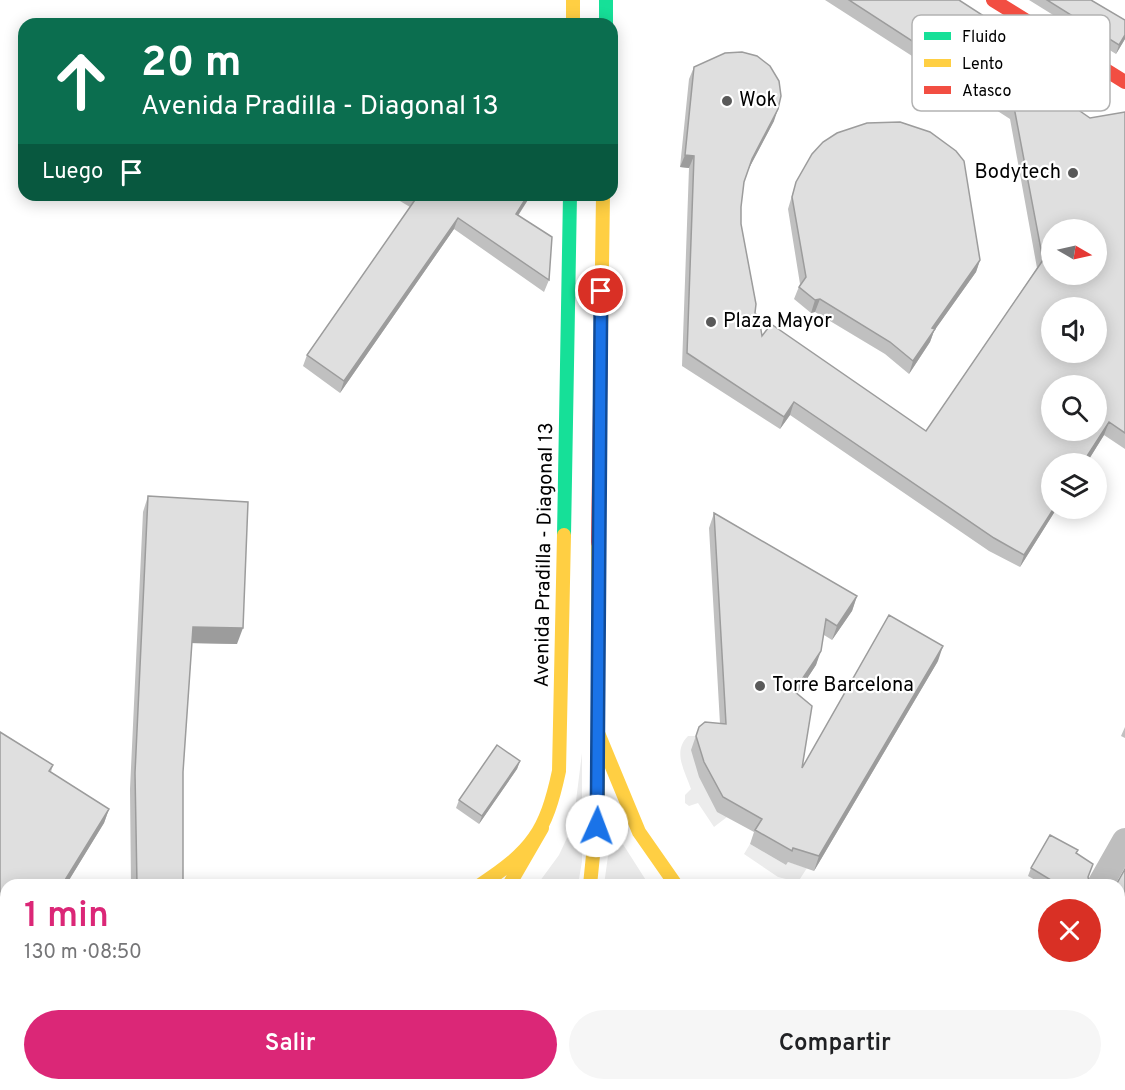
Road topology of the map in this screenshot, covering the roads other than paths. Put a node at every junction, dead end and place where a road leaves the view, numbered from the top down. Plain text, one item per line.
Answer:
1 (573, 0) edge
2 (606, 0) edge
3 (995, 1) edge
4 (1017, 15) edge
5 (573, 18) edge
6 (606, 18) edge
7 (1110, 73) edge
8 (1125, 82) edge
9 (570, 201) edge
10 (603, 201) edge
11 (597, 733) junction
12 (542, 828) junction
13 (1125, 841) edge
14 (488, 879) edge
15 (512, 879) edge
16 (591, 879) edge
17 (671, 879) edge
18 (1103, 879) edge

1 - 5 main road
2 - 6 main road
3 - 4 main road
7 - 8 main road
9 - 12 main road, Avenida Pradilla - Diagonal 13
10 - 11 main road
11 - 16 main road
11 - 17 main road
12 - 14 main road, Avenida Pradilla - Diagonal 13
12 - 15 main road
13 - 18 street

